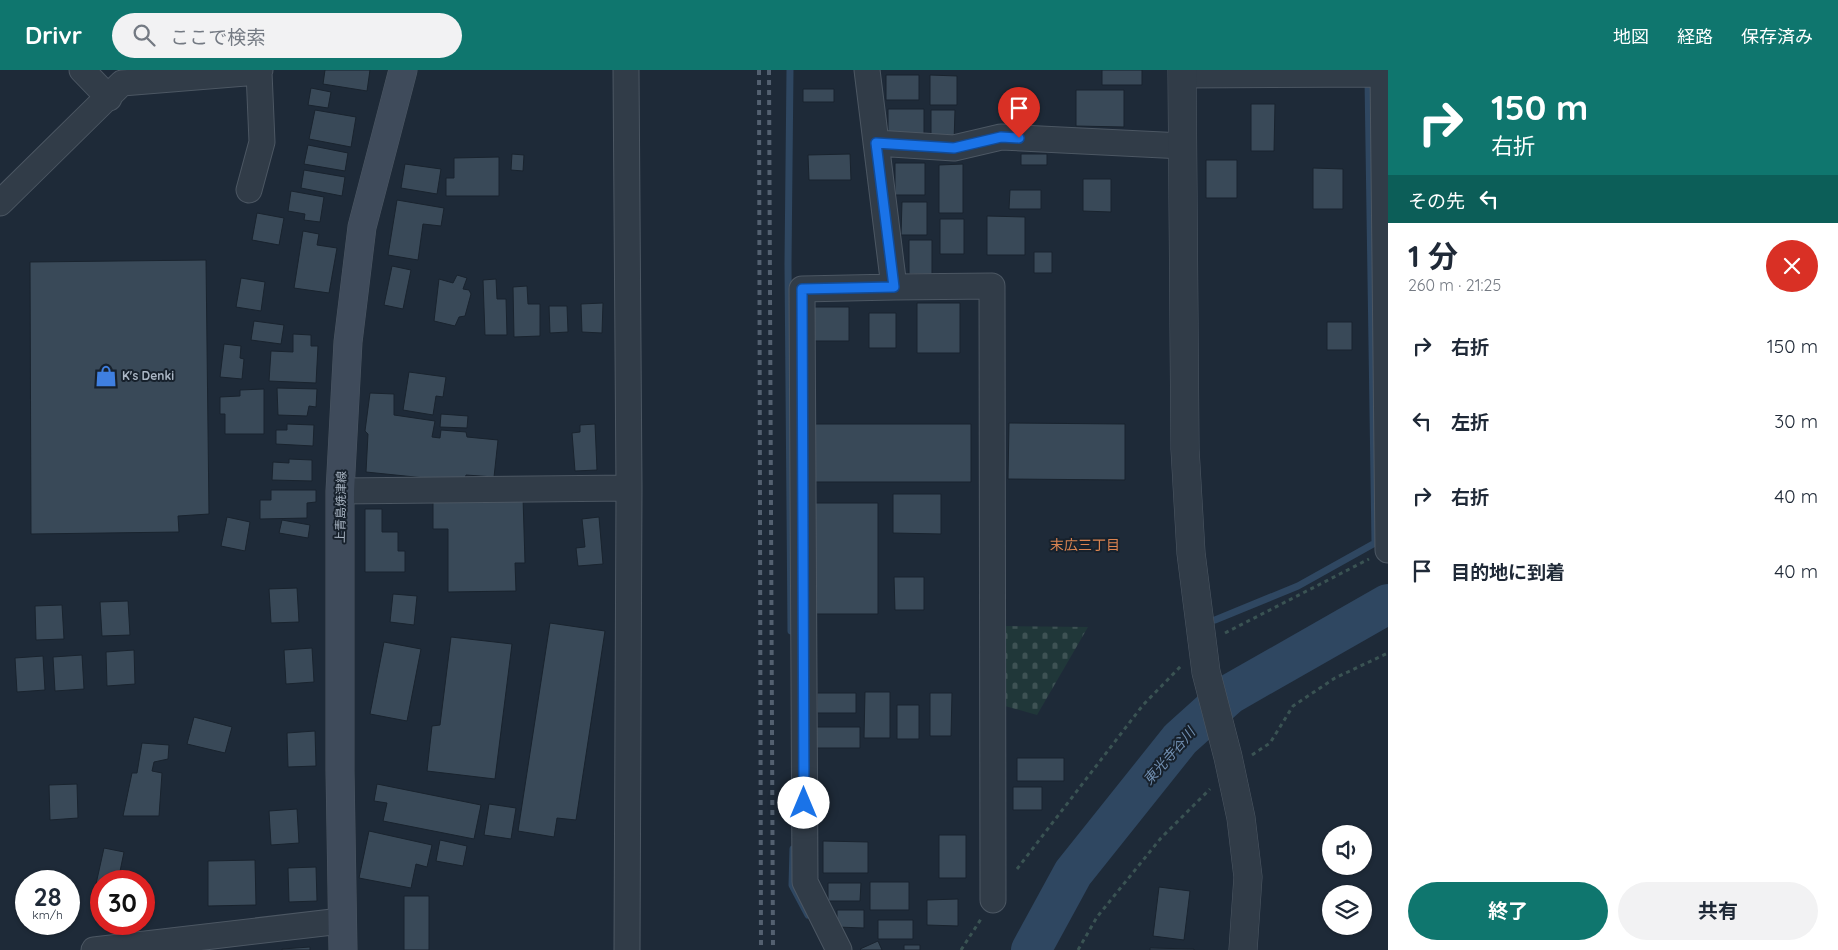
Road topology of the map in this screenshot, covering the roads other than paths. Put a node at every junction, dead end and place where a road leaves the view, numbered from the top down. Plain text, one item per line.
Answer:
1 (82, 70) edge
2 (403, 70) edge
3 (626, 70) edge
4 (867, 70) edge
5 (259, 71) edge
6 (1182, 72) edge
7 (1384, 73) edge
8 (109, 98) junction
9 (876, 143) junction
10 (1182, 146) junction
11 (0, 176) edge
12 (249, 190) dead end
13 (0, 202) edge
14 (894, 287) junction
15 (628, 488) junction
16 (340, 491) junction
17 (1388, 550) edge
18 (993, 900) road end
19 (342, 921) junction
20 (94, 950) edge
21 (343, 950) edge
22 (627, 950) edge
23 (839, 950) edge
24 (1243, 950) edge

1 - 8 street
2 - 16 main road, 上青島焼津線
3 - 15 street
4 - 9 street
5 - 8 street
5 - 12 street
6 - 7 street
6 - 10 street
7 - 17 street
8 - 13 street
9 - 10 street
9 - 14 street
10 - 24 street
11 - 13 street
14 - 18 street
14 - 23 street
15 - 16 street
15 - 22 street
16 - 19 main road, 上青島焼津線
19 - 20 street
19 - 21 main road, 上青島焼津線

